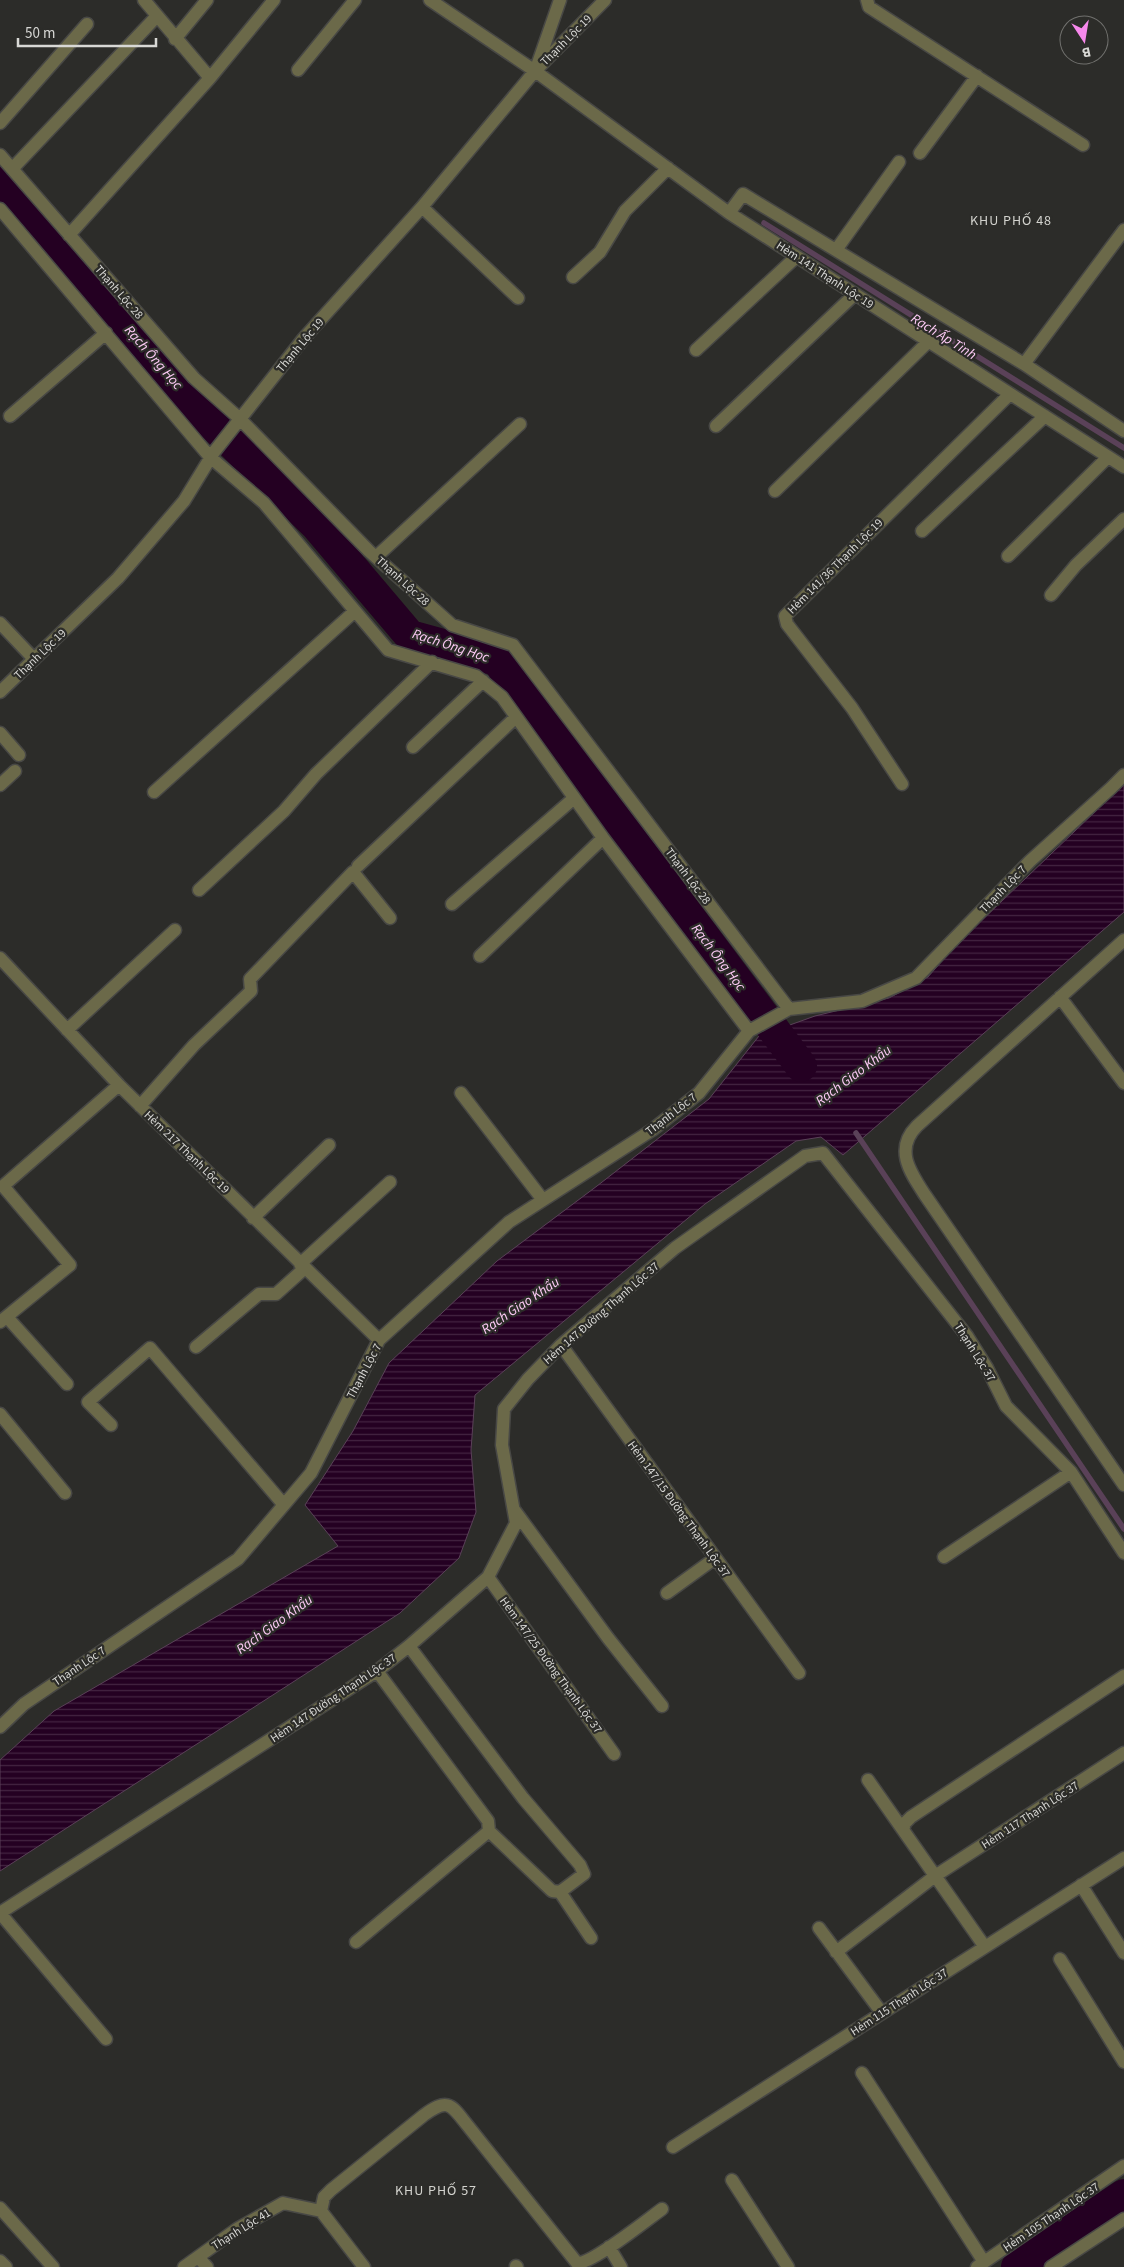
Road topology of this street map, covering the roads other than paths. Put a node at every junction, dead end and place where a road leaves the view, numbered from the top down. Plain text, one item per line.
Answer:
1 (144, 0) edge
2 (207, 0) edge
3 (274, 0) edge
4 (355, 0) edge
5 (430, 0) edge
6 (560, 0) edge
7 (605, 0) edge
8 (867, 0) edge
9 (157, 16) junction
10 (87, 24) dead end
11 (175, 39) junction
12 (298, 70) dead end
13 (535, 71) junction
14 (977, 76) junction
15 (210, 78) junction
16 (0, 122) edge
17 (1083, 145) dead end
18 (920, 153) dead end
19 (0, 155) edge
20 (899, 162) dead end
21 (668, 168) junction
22 (12, 169) junction
23 (422, 208) junction
24 (0, 209) edge
25 (729, 213) junction
26 (1124, 230) edge
27 (69, 235) junction
28 (836, 250) junction
29 (796, 257) junction
30 (573, 276) dead end
31 (855, 294) junction
32 (518, 298) dead end
33 (106, 333) junction
34 (928, 342) junction
35 (696, 350) dead end
36 (1024, 364) junction
37 (1010, 394) junction
38 (10, 416) dead end
39 (1045, 416) junction
40 (236, 421) junction
41 (520, 424) dead end
42 (716, 426) dead end
43 (1124, 431) edge
44 (212, 454) junction
45 (1108, 457) junction
46 (1124, 467) edge
47 (774, 491) dead end
48 (1124, 518) edge
49 (922, 531) dead end
50 (1008, 556) dead end
51 (376, 557) junction
52 (1051, 595) dead end
53 (355, 611) junction
54 (0, 623) edge
55 (34, 659) junction
56 (432, 662) junction
57 (483, 681) junction
58 (0, 692) edge
59 (515, 718) junction
60 (0, 733) edge
61 (413, 747) dead end
62 (19, 755) dead end
63 (15, 770) dead end
64 (1124, 774) edge
65 (902, 784) dead end
66 (0, 785) edge
67 (154, 792) dead end
68 (573, 798) junction
69 (603, 838) junction
70 (358, 866) dead end
71 (199, 890) dead end
72 (452, 904) dead end
73 (390, 918) dead end
74 (175, 930) dead end
75 (1124, 940) edge
76 (480, 956) dead end
77 (0, 958) edge
78 (1060, 997) junction
79 (789, 1009) junction
80 (67, 1030) junction
81 (749, 1031) junction
82 (1124, 1083) edge
83 (118, 1085) junction
84 (461, 1093) dead end
85 (140, 1106) junction
86 (329, 1145) dead end
87 (823, 1153) joint
88 (390, 1182) dead end
89 (543, 1200) junction
90 (253, 1218) junction
91 (301, 1269) junction
92 (4, 1320) edge
93 (379, 1340) junction
94 (561, 1345) junction
95 (196, 1347) dead end
96 (67, 1384) dead end
97 (0, 1414) edge
98 (111, 1426) dead end
99 (1071, 1472) junction
100 (1124, 1485) edge
101 (65, 1493) dead end
102 (284, 1505) junction
103 (514, 1509) junction
104 (1124, 1553) edge
105 (944, 1557) dead end
106 (714, 1559) junction
107 (488, 1577) junction
108 (667, 1593) dead end
109 (409, 1646) junction
110 (377, 1671) junction
111 (799, 1673) dead end
112 (1124, 1676) edge
113 (662, 1706) dead end
114 (0, 1727) edge
115 (1124, 1753) edge
116 (614, 1754) dead end
117 (868, 1780) dead end
118 (903, 1830) junction
119 (489, 1831) junction
120 (1124, 1858) edge
121 (935, 1876) junction
122 (1081, 1885) junction
123 (560, 1892) junction
124 (0, 1913) edge
125 (819, 1928) dead end
126 (591, 1938) dead end
127 (356, 1942) dead end
128 (985, 1947) junction
129 (836, 1952) junction
130 (1124, 1953) edge
131 (1060, 1959) dead end
132 (882, 2013) junction
133 (106, 2039) dead end
134 (1124, 2062) edge
135 (862, 2073) dead end
136 (673, 2147) dead end
137 (1124, 2166) edge
138 (732, 2180) dead end
139 (0, 2208) edge
140 (662, 2209) dead end
141 (321, 2211) junction
142 (1124, 2219) edge
143 (609, 2247) junction
144 (198, 2257) junction
145 (0, 2262) edge
146 (981, 2264) edge
147 (6, 2267) edge
148 (53, 2267) edge
149 (184, 2267) edge
150 (206, 2267) edge
151 (364, 2267) edge
152 (621, 2267) edge
153 (788, 2267) edge
154 (1052, 2267) edge

1 - 9 street
2 - 11 street
3 - 15 street
4 - 12 street
5 - 13 street, Hẻm 141 Thạnh Lộc 19
6 - 13 street
7 - 13 street, Thạnh Lộc 19
8 - 14 street
9 - 11 street
9 - 22 street
10 - 16 street
11 - 15 street
13 - 21 street, Hẻm 141 Thạnh Lộc 19
13 - 23 street, Thạnh Lộc 19
14 - 17 street
14 - 18 street
15 - 27 street
19 - 22 street, Thạnh Lộc 28
20 - 28 street
21 - 25 street, Hẻm 141 Thạnh Lộc 19
21 - 30 street
22 - 27 street, Thạnh Lộc 28
23 - 32 street
23 - 40 street, Thạnh Lộc 19
24 - 33 street
25 - 28 street
25 - 29 street, Hẻm 141 Thạnh Lộc 19
26 - 36 street
27 - 40 street, Thạnh Lộc 28
28 - 36 street
29 - 31 street, Hẻm 141 Thạnh Lộc 19
29 - 35 street
31 - 34 street, Hẻm 141 Thạnh Lộc 19
31 - 42 street
33 - 38 street
33 - 44 street
34 - 37 street, Hẻm 141 Thạnh Lộc 19
34 - 47 street
36 - 43 street
37 - 39 street, Hẻm 141 Thạnh Lộc 19
37 - 65 street, Hẻm 141/36 Thạnh Lộc 19
39 - 45 street, Hẻm 141 Thạnh Lộc 19
39 - 49 street
40 - 44 street, Thạnh Lộc 19
40 - 51 street, Thạnh Lộc 28
41 - 51 street
44 - 53 street
44 - 55 street, Thạnh Lộc 19
45 - 46 street, Hẻm 141 Thạnh Lộc 19
45 - 50 street
48 - 52 street
51 - 79 street, Thạnh Lộc 28
53 - 56 street
53 - 67 street
54 - 55 street
55 - 58 street, Thạnh Lộc 19
56 - 57 street
56 - 71 street
57 - 59 street
57 - 61 street
59 - 68 street
59 - 70 street
60 - 62 street
63 - 66 street
64 - 79 street, Thạnh Lộc 7
68 - 69 street
68 - 72 street
69 - 76 street
69 - 81 street
73 - 85 street
74 - 80 street
75 - 78 street
77 - 80 street, Hẻm 217 Thạnh Lộc 19
78 - 82 street
78 - 100 street
79 - 81 street
80 - 83 street, Hẻm 217 Thạnh Lộc 19
81 - 89 street, Thạnh Lộc 7
83 - 85 street, Hẻm 217 Thạnh Lộc 19
83 - 92 street
84 - 89 street
85 - 90 street, Hẻm 217 Thạnh Lộc 19
86 - 90 street
87 - 94 street, Hẻm 147 Đường Thạnh Lộc 37
87 - 99 street, Thạnh Lộc 37
88 - 91 street
89 - 93 street, Thạnh Lộc 7
90 - 91 street, Hẻm 217 Thạnh Lộc 19
91 - 93 street, Hẻm 217 Thạnh Lộc 19
91 - 95 street
92 - 96 street
93 - 102 street, Thạnh Lộc 7
94 - 103 street, Hẻm 147 Đường Thạnh Lộc 37
94 - 106 street, Hẻm 147/15 Đường Thạnh Lộc 37
97 - 101 street
98 - 102 street
99 - 104 street, Thạnh Lộc 37
99 - 105 street
102 - 114 street, Thạnh Lộc 7
103 - 107 street, Hẻm 147 Đường Thạnh Lộc 37
103 - 113 street
106 - 108 street
106 - 111 street, Hẻm 147/15 Đường Thạnh Lộc 37
107 - 109 street, Hẻm 147 Đường Thạnh Lộc 37
107 - 116 street, Hẻm 147/25 Đường Thạnh Lộc 37
109 - 110 street, Hẻm 147 Đường Thạnh Lộc 37
109 - 123 street
110 - 119 street
110 - 124 street, Hẻm 147 Đường Thạnh Lộc 37
112 - 118 street
115 - 121 street, Hẻm 117 Thạnh Lộc 37
117 - 118 street
118 - 121 street
119 - 123 street
119 - 127 street
120 - 122 street, Hẻm 115 Thạnh Lộc 37
121 - 128 street
121 - 129 street, Hẻm 117 Thạnh Lộc 37
122 - 128 street, Hẻm 115 Thạnh Lộc 37
122 - 130 street
123 - 126 street
124 - 133 street
125 - 129 street
128 - 132 street, Hẻm 115 Thạnh Lộc 37
129 - 132 street
131 - 134 street
132 - 136 street, Hẻm 115 Thạnh Lộc 37
135 - 146 street
137 - 146 street, Hẻm 105 Thạnh Lộc 37
138 - 153 street
139 - 148 street
140 - 143 street
141 - 143 street
141 - 144 street, Thạnh Lộc 41
141 - 151 street
142 - 154 street
143 - 152 street
144 - 149 street, Thạnh Lộc 41
144 - 150 street
145 - 147 street

